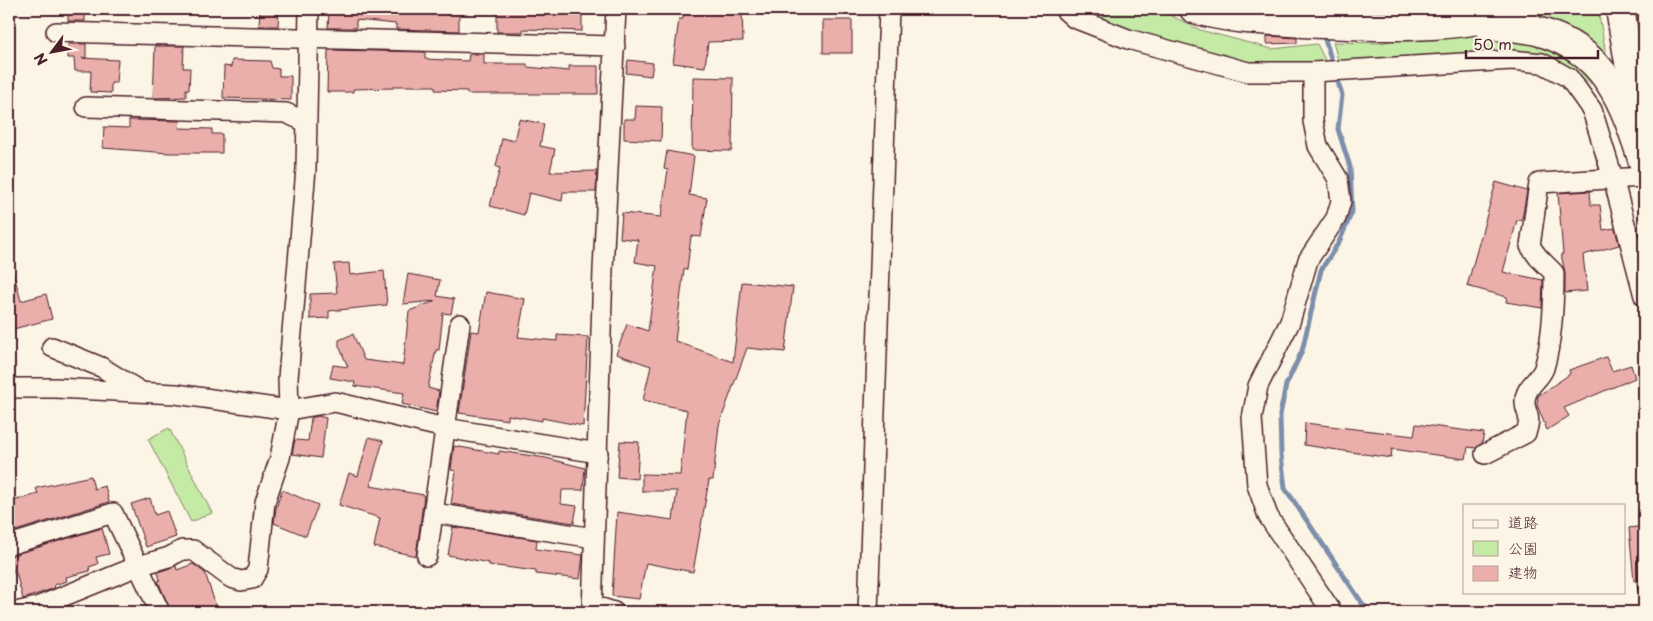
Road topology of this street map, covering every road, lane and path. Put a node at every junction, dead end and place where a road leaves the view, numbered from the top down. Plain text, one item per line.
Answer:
1 (309, 9) edge
2 (616, 9) edge
3 (888, 9) edge
4 (1064, 9) edge
5 (1194, 9) edge
6 (1527, 9) edge
7 (1620, 9) edge
8 (1463, 16) edge
9 (56, 32) dead end
10 (307, 38) junction
11 (615, 46) junction
12 (1313, 72) junction
13 (86, 107) dead end
14 (306, 122) junction
15 (1644, 154) edge
16 (1644, 165) edge
17 (1644, 177) edge
18 (1613, 178) junction
19 (1644, 296) edge
20 (460, 324) dead end
21 (52, 347) dead end
22 (9, 388) edge
23 (142, 392) junction
24 (289, 410) junction
25 (445, 428) junction
26 (598, 453) junction
27 (1485, 454) dead end
28 (434, 513) junction
29 (594, 538) junction
30 (9, 546) edge
31 (427, 556) dead end
32 (1643, 563) edge
33 (138, 566) junction
34 (1644, 589) edge
35 (592, 609) edge
36 (16, 612) edge
37 (160, 612) edge
38 (614, 612) edge
39 (868, 612) edge
40 (1332, 612) edge

1 - 10 street
2 - 11 street
3 - 39 street
4 - 12 street
5 - 8 main road
6 - 8 main road
7 - 15 main road
8 - 16 main road
9 - 10 street
10 - 11 street
10 - 14 street
11 - 26 street
12 - 18 street
12 - 40 street
13 - 14 street
14 - 24 street
17 - 18 street
18 - 19 street
18 - 27 street
20 - 25 street
21 - 23 street
22 - 23 street
23 - 24 street
24 - 25 street
24 - 33 street
25 - 26 street
25 - 28 street
26 - 29 street
28 - 29 street
28 - 31 street
29 - 35 street
30 - 33 street
32 - 34 lane
33 - 36 street
33 - 37 street
35 - 38 street

